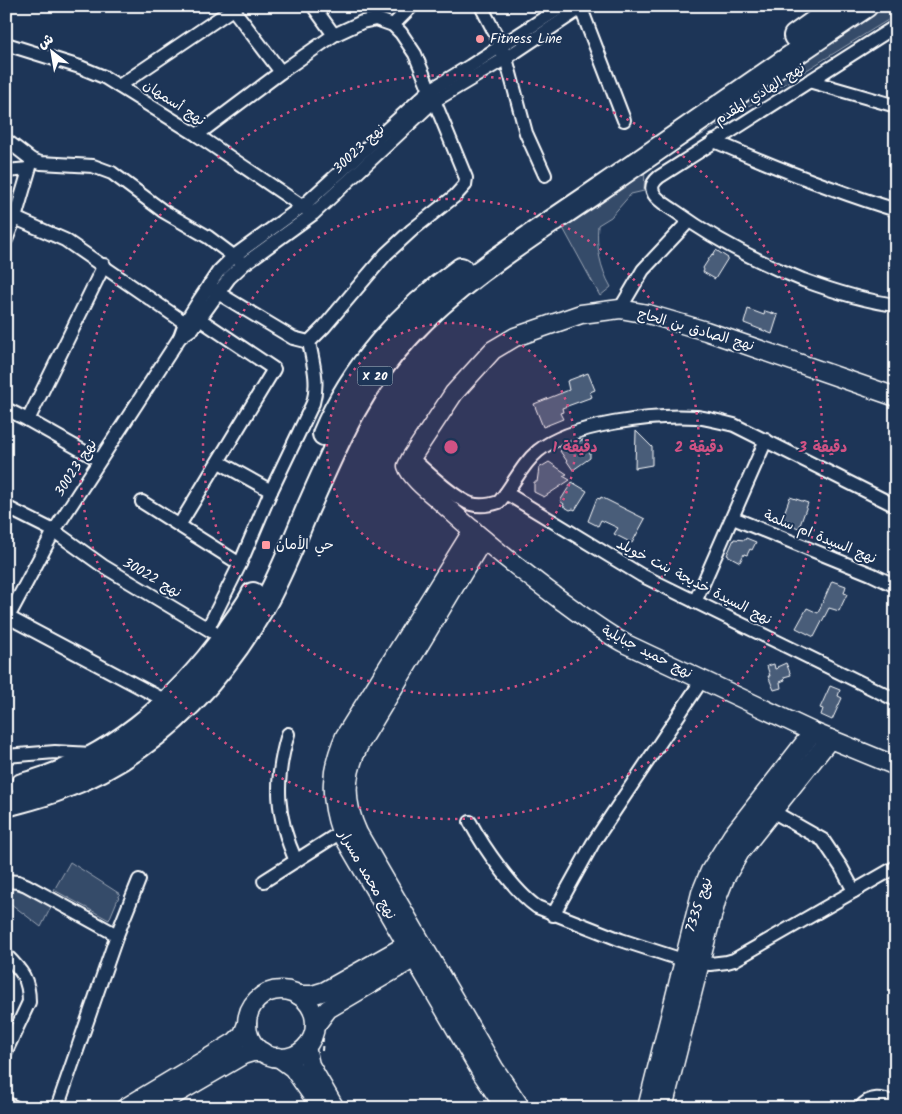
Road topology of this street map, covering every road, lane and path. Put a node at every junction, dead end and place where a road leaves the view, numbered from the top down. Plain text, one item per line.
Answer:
1 (313, 6) edge
2 (412, 6) edge
3 (481, 6) edge
4 (563, 6) edge
5 (866, 6) edge
6 (582, 7) edge
7 (836, 7) edge
8 (235, 8) edge
9 (392, 25) junction
10 (896, 26) edge
11 (334, 35) junction
12 (6, 44) edge
13 (503, 52) junction
14 (281, 72) junction
15 (809, 81) junction
16 (120, 86) junction
17 (432, 95) junction
18 (896, 106) edge
19 (624, 120) dead end
20 (197, 136) junction
21 (6, 140) edge
22 (714, 141) junction
23 (31, 165) junction
24 (6, 170) edge
25 (546, 175) dead end
26 (308, 210) junction
27 (896, 210) edge
28 (15, 218) junction
29 (689, 221) junction
30 (6, 240) edge
31 (239, 260) junction
32 (104, 265) junction
33 (213, 289) junction
34 (896, 305) edge
35 (620, 309) junction
36 (192, 321) junction
37 (309, 342) junction
38 (896, 397) edge
39 (6, 409) edge
40 (28, 420) junction
41 (766, 440) junction
42 (99, 460) junction
43 (219, 462) junction
44 (409, 463) junction
45 (271, 491) junction
46 (506, 493) junction
47 (142, 502) dead end
48 (896, 506) edge
49 (6, 507) edge
50 (733, 518) junction
51 (180, 524) junction
52 (54, 531) junction
53 (478, 535) junction
54 (240, 564) junction
55 (896, 586) edge
56 (695, 602) junction
57 (7, 618) edge
58 (223, 638) junction
59 (702, 680) junction
60 (896, 700) edge
61 (168, 702) junction
62 (813, 732) junction
63 (288, 734) dead end
64 (830, 739) junction
65 (97, 754) junction
66 (6, 756) edge
67 (896, 766) edge
68 (6, 789) edge
69 (6, 805) edge
70 (772, 811) junction
71 (470, 822) dead end
72 (341, 832) junction
73 (296, 861) junction
74 (896, 867) edge
75 (6, 880) edge
76 (139, 880) dead end
77 (264, 881) dead end
78 (854, 891) junction
79 (553, 915) junction
80 (117, 935) junction
81 (417, 948) junction
82 (6, 955) edge
83 (691, 961) junction
84 (298, 995) junction
85 (247, 1024) junction
86 (315, 1026) junction
87 (10, 1028) edge
88 (306, 1046) junction
89 (6, 1051) edge
90 (271, 1055) junction
91 (314, 1094) edge
92 (896, 1103) edge
93 (6, 1104) edge
94 (157, 1107) edge
95 (16, 1108) edge
96 (57, 1108) edge
97 (125, 1108) edge
98 (321, 1108) edge
99 (335, 1108) edge
100 (344, 1108) edge
101 (505, 1108) edge
102 (521, 1108) edge
103 (647, 1108) edge
104 (664, 1108) edge
105 (860, 1108) edge

1 - 11 street
2 - 9 street
3 - 13 street
4 - 13 street, نهج 30023
5 - 58 highway, X 20
6 - 13 street, نهج 30023
6 - 19 street, نهج 30023
7 - 58 highway, X 20
8 - 14 street
8 - 16 street
9 - 11 street
9 - 17 street
10 - 15 street, نهج الهادي المقدم
11 - 14 street
12 - 16 street, نهج أسمهان
13 - 17 street, نهج 30023
13 - 25 street
14 - 20 street
15 - 18 street
15 - 22 street, نهج الهادي المقدم
16 - 20 street, نهج أسمهان
17 - 26 street, نهج 30023
17 - 37 street
20 - 26 street, نهج أسمهان
21 - 23 street
22 - 27 street
22 - 29 street, نهج الهادي المقدم
23 - 24 street
23 - 28 street
23 - 31 street
26 - 31 street, نهج 30023
28 - 30 street
28 - 32 street
29 - 34 street
29 - 35 street
31 - 33 street, نهج 30023
32 - 36 street
32 - 40 street
33 - 36 street, نهج 30023
33 - 37 street
35 - 38 street, نهج الصادق بن الحاج
35 - 44 street, نهج الصادق بن الحاج
36 - 42 street, نهج 30023
36 - 43 street
37 - 45 street
39 - 40 street
40 - 42 street
41 - 46 street
41 - 48 street
41 - 50 street
42 - 52 street, نهج 30023
43 - 45 street
43 - 51 street
44 - 46 street
44 - 53 street, نهج حميد جبايلية
45 - 54 street
46 - 56 street, نهج السيدة خديجة بنت خويلد
47 - 51 street
49 - 52 street, نهج 30022
50 - 55 street, نهج السيدة ام سلمة
50 - 56 street
51 - 54 street
52 - 57 street, نهج 30023
52 - 58 street, نهج 30022
53 - 59 street, نهج حميد جبايلية
53 - 72 street, نهج محمد مسرار
53 - 81 street, نهج محمد مسرار
54 - 58 street
56 - 60 street, نهج السيدة خديجة بنت خويلد
57 - 61 street
58 - 61 highway, X 20
58 - 69 highway, X 20
59 - 62 street, نهج حميد جبايلية
59 - 79 street
61 - 65 highway, X 20
62 - 64 street, نهج حميد جبايلية
62 - 83 street, نهج 7335
63 - 73 street
64 - 67 street, نهج حميد جبايلية
64 - 70 street, نهج 7335
65 - 66 street
65 - 68 highway, X 20
70 - 78 street
70 - 83 street, نهج 7335
71 - 79 street
72 - 73 street
72 - 81 street, نهج محمد مسرار
73 - 77 street
74 - 78 street
75 - 80 street
76 - 80 street
78 - 83 street
79 - 83 street
80 - 96 street
81 - 84 street
81 - 86 street
81 - 101 street, نهج محمد مسرار
81 - 102 street, نهج محمد مسرار
82 - 87 street
83 - 103 street, نهج 7335
83 - 104 street, نهج 7335
84 - 85 street
84 - 86 street
85 - 90 street
85 - 97 street
86 - 88 street
87 - 89 street
88 - 90 street
88 - 91 street
90 - 91 street
90 - 94 street
91 - 98 street
91 - 99 street
91 - 100 street
92 - 105 street
93 - 95 street

